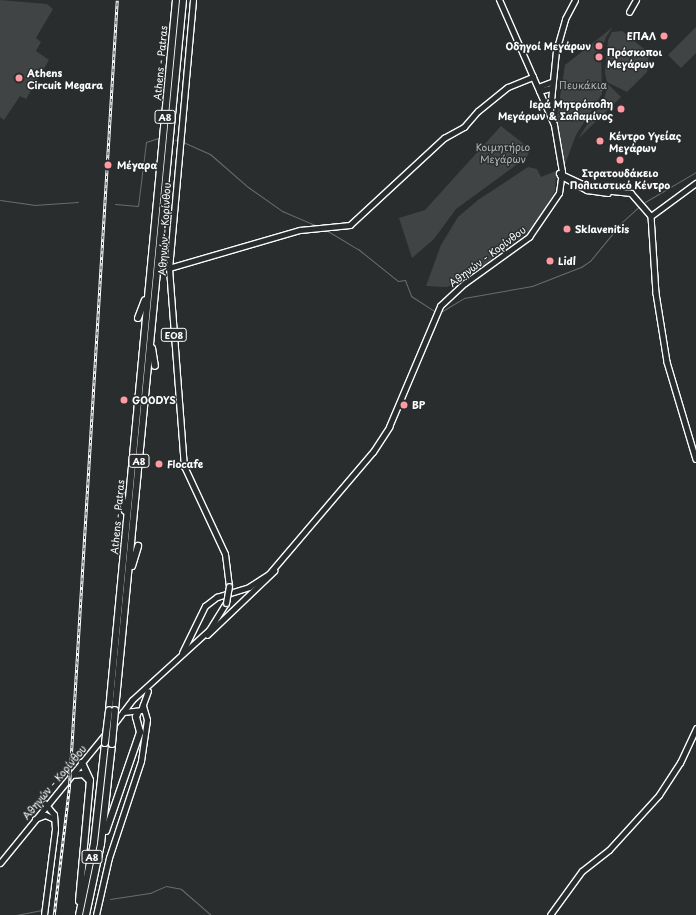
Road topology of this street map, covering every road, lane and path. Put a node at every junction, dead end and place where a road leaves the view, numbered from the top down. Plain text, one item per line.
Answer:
1 (176, 0) edge
2 (183, 0) edge
3 (193, 0) edge
4 (499, 0) edge
5 (574, 0) edge
6 (636, 0) edge
7 (629, 12) dead end
8 (533, 77) junction
9 (552, 82) junction
10 (551, 88) junction
11 (539, 89) junction
12 (550, 114) junction
13 (561, 174) junction
14 (573, 182) junction
15 (696, 183) edge
16 (559, 192) junction
17 (618, 192) junction
18 (554, 202) junction
19 (651, 216) junction
20 (170, 268) junction
21 (148, 293) junction
22 (138, 318) dead end
23 (150, 340) junction
24 (155, 366) dead end
25 (696, 459) edge
26 (122, 496) dead end
27 (127, 518) junction
28 (138, 546) dead end
29 (278, 565) junction
30 (128, 581) junction
31 (192, 648) junction
32 (172, 666) junction
33 (158, 680) junction
34 (136, 698) junction
35 (130, 704) junction
36 (143, 704) junction
37 (112, 710) junction
38 (137, 711) junction
39 (122, 713) junction
40 (146, 715) junction
41 (696, 728) edge
42 (82, 762) junction
43 (71, 775) junction
44 (89, 782) junction
45 (44, 806) junction
46 (32, 820) junction
47 (53, 820) junction
48 (101, 844) junction
49 (0, 863) edge
50 (44, 915) edge
51 (79, 915) edge
52 (86, 915) edge
53 (96, 915) edge
54 (550, 915) edge

1 - 21 highway, Athens - Patras / Α8
2 - 23 highway, Athens - Patras / Α8
3 - 20 main road, Αθηνών - Κορίνθου / ΕΟ8
4 - 8 main road, Αθηνών - Κορίνθου
5 - 9 main road
6 - 7 main road
8 - 11 main road, Αθηνών - Κορίνθου
8 - 20 main road
9 - 10 main road
9 - 11 main road
10 - 11 main road
10 - 12 main road
11 - 12 main road, Αθηνών - Κορίνθου
12 - 13 main road, Αθηνών - Κορίνθου
13 - 14 main road
13 - 16 main road, Αθηνών - Κορίνθου
13 - 17 main road
13 - 18 main road, Αθηνών - Κορίνθου
14 - 16 main road
14 - 17 main road
15 - 19 main road
16 - 18 main road, Αθηνών - Κορίνθου
17 - 19 main road
18 - 29 main road, Αθηνών - Κορίνθου
19 - 25 main road
20 - 31 main road, Αθηνών - Κορίνθου / ΕΟ8, bridge
21 - 22 highway
21 - 27 highway, Athens - Patras / Α8
23 - 24 highway
23 - 30 highway, Athens - Patras / Α8
26 - 27 highway
27 - 37 highway, Athens - Patras / Α8
28 - 30 highway
29 - 31 main road, Αθηνών - Κορίνθου
29 - 32 main road, Αθηνών - Κορίνθου
30 - 37 highway, Athens - Patras / Α8
31 - 32 main road, ΕΟ8
32 - 33 main road, ΕΟ8
33 - 34 main road, ΕΟ8
33 - 36 main road, ΕΟ8
34 - 35 main road, ΕΟ8
34 - 36 main road
35 - 38 main road
35 - 39 main road, ΕΟ8
36 - 38 main road, ΕΟ8
36 - 40 main road
37 - 48 highway, Athens - Patras / Α8, bridge
37 - 51 highway, Athens - Patras / Α8, bridge
38 - 39 main road
38 - 40 main road
38 - 48 highway
39 - 42 main road, Αθηνών - Κορίνθου / ΕΟ8
40 - 53 main road
41 - 54 main road
42 - 43 main road, Αθηνών - Κορίνθου / ΕΟ8
42 - 44 highway
43 - 44 highway
43 - 45 main road, Αθηνών - Κορίνθου / ΕΟ8
44 - 51 highway
45 - 46 main road, Αθηνών - Κορίνθου / ΕΟ8
45 - 47 main road
46 - 47 main road
46 - 49 main road, Αθηνών - Κορίνθου / ΕΟ8
47 - 50 main road
48 - 52 highway, Athens - Patras / Α8

